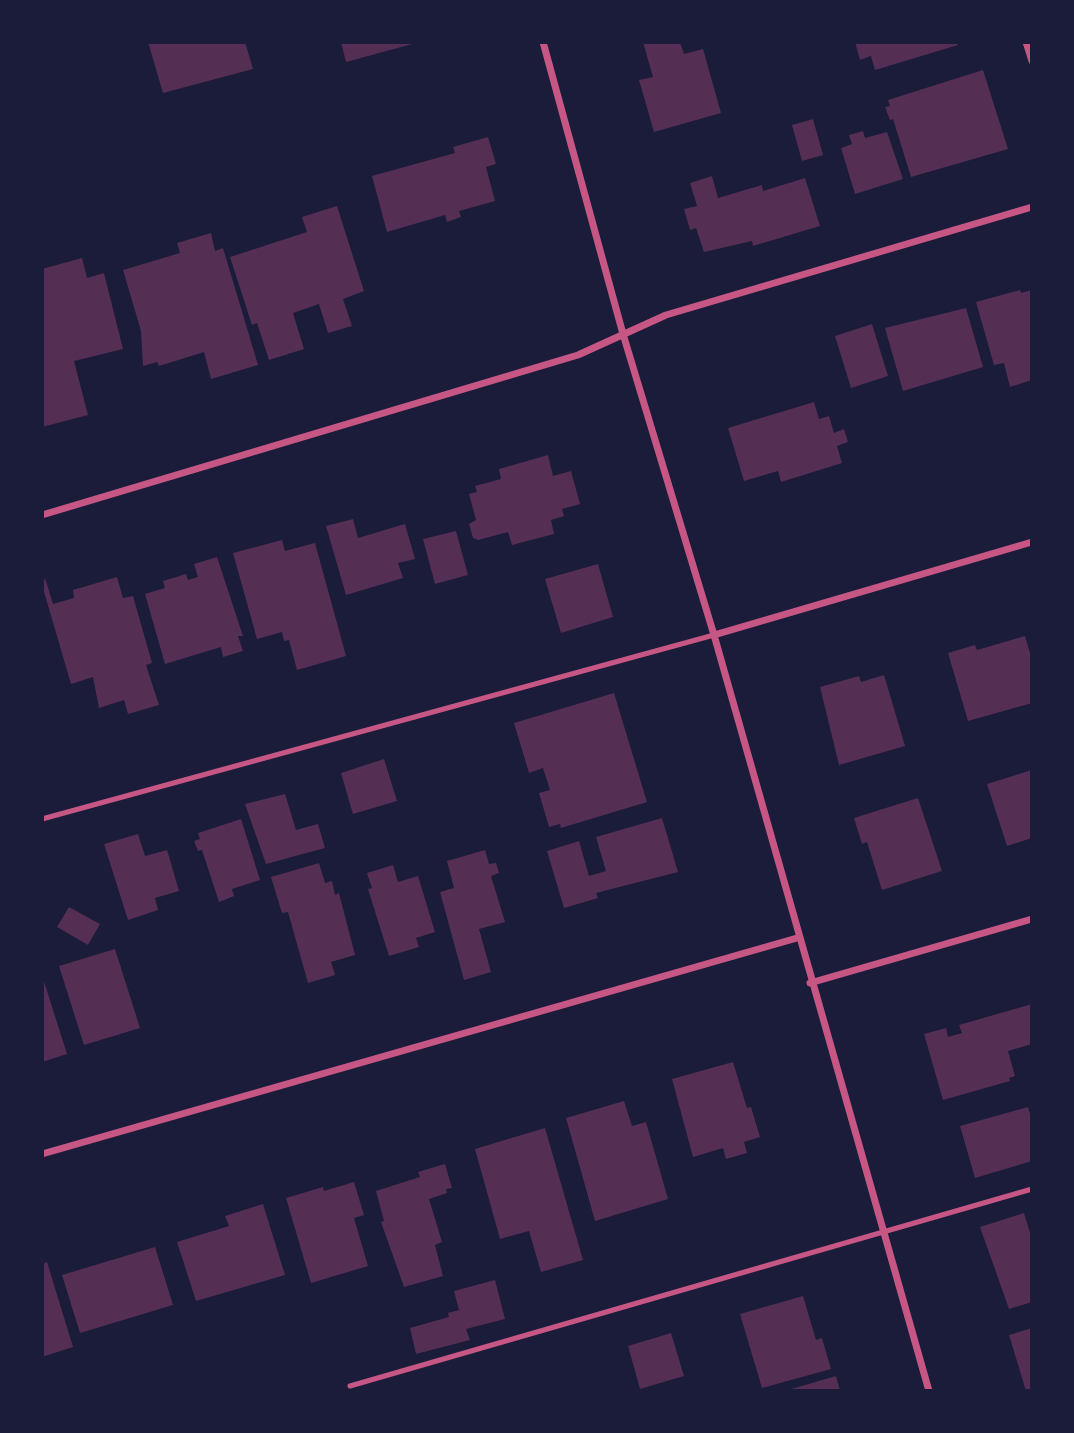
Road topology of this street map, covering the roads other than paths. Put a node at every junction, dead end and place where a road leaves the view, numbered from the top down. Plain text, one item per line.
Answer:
1 (542, 42) edge
2 (1026, 42) edge
3 (1032, 61) edge
4 (1032, 207) edge
5 (623, 334) junction
6 (42, 514) edge
7 (1032, 542) edge
8 (713, 635) junction
9 (42, 819) edge
10 (1032, 919) edge
11 (797, 938) junction
12 (810, 983) junction
13 (42, 1154) edge
14 (1032, 1189) edge
15 (883, 1234) junction
16 (350, 1386) dead end
17 (929, 1391) edge

1 - 5 street
2 - 3 street
4 - 5 street
5 - 6 street
5 - 8 street
7 - 8 street
8 - 9 lane
8 - 11 street
10 - 12 street
11 - 12 street
11 - 13 street
12 - 15 street
14 - 15 lane
15 - 16 lane
15 - 17 street

